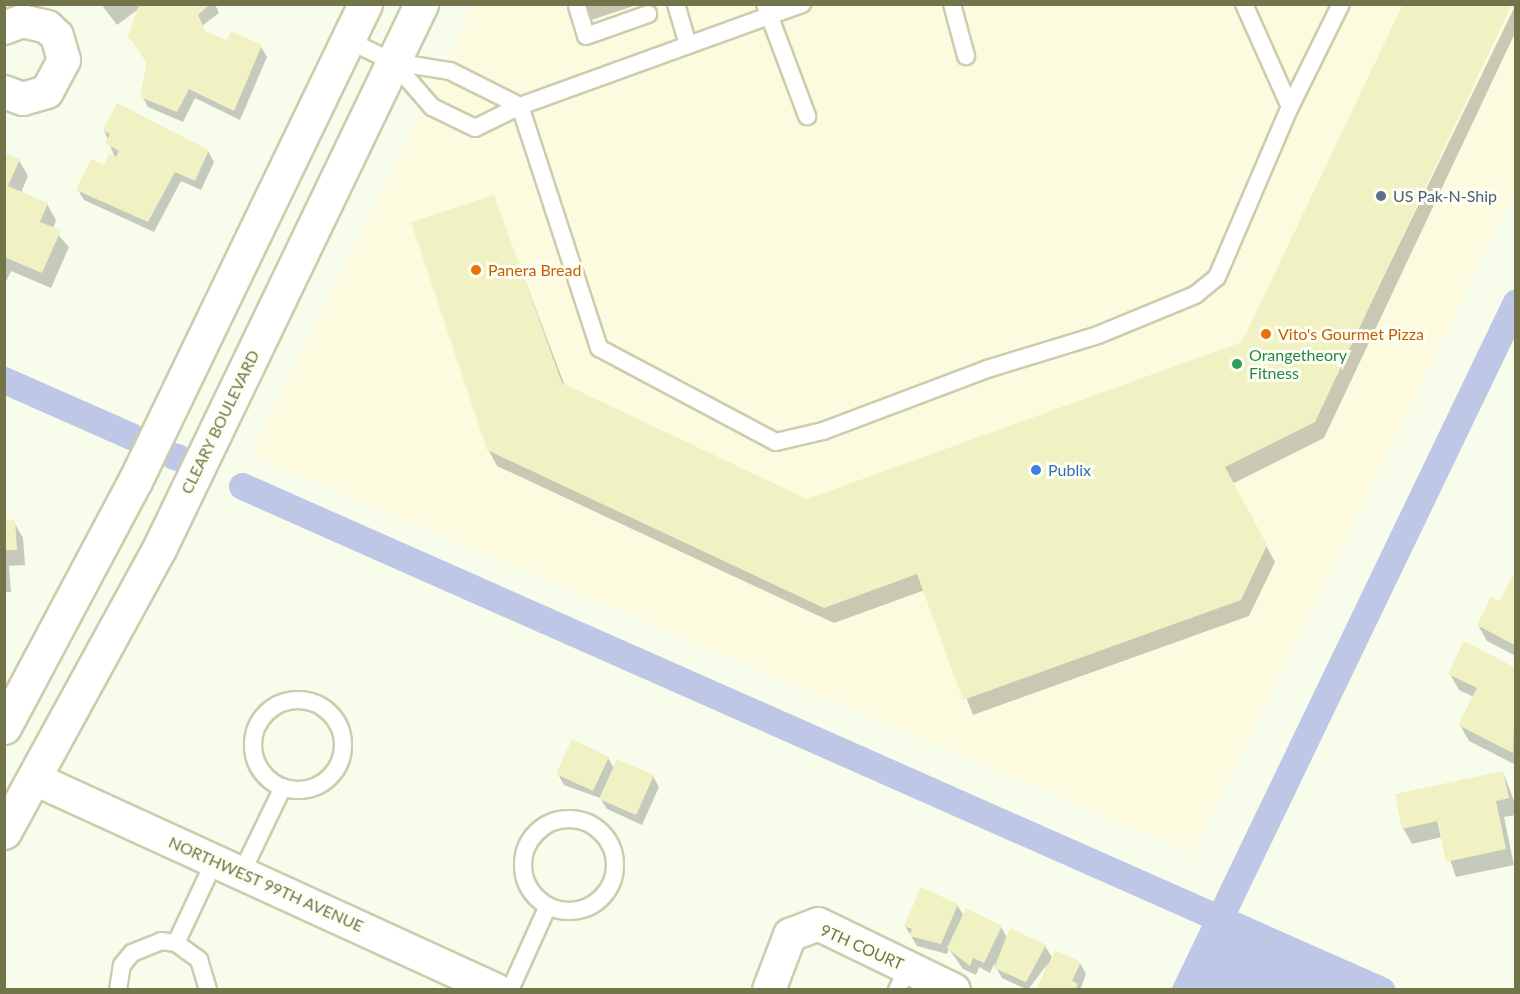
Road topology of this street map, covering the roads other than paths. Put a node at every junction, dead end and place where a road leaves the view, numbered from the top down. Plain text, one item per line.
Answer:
1 (365, 4) edge
2 (421, 4) edge
3 (676, 4) edge
4 (802, 4) edge
5 (952, 4) edge
6 (1244, 4) edge
7 (1341, 4) edge
8 (577, 6) dead end
9 (647, 9) edge
10 (767, 10) edge
11 (4, 28) edge
12 (348, 40) junction
13 (688, 45) junction
14 (966, 56) dead end
15 (393, 63) junction
16 (4, 92) edge
17 (520, 106) junction
18 (1290, 107) junction
19 (807, 116) dead end
20 (4, 727) edge
21 (35, 779) junction
22 (283, 787) junction
23 (4, 832) edge
24 (229, 866) junction
25 (548, 906) junction
26 (176, 943) junction
27 (902, 979) edge
28 (491, 988) edge
29 (118, 990) edge
30 (208, 990) edge
31 (769, 990) edge
32 (954, 990) edge

1 - 12 street
2 - 15 street, CLEARY BOULEVARD
3 - 9 lane
3 - 13 lane
4 - 10 lane
5 - 14 lane
6 - 18 lane
7 - 18 lane
8 - 9 lane
10 - 13 lane
10 - 19 lane
11 - 16 street
12 - 15 lane
12 - 20 street
13 - 17 lane
15 - 17 lane
15 - 17 lane
15 - 21 street, CLEARY BOULEVARD
17 - 18 lane
21 - 23 street, CLEARY BOULEVARD
21 - 24 street, NORTHWEST 99TH AVENUE
22 - 22 lane
22 - 24 lane
24 - 26 lane
24 - 28 street, NORTHWEST 99TH AVENUE
25 - 25 lane
25 - 28 lane
26 - 29 lane
26 - 30 lane
27 - 31 street, 9TH COURT
27 - 32 street, 9TH COURT

